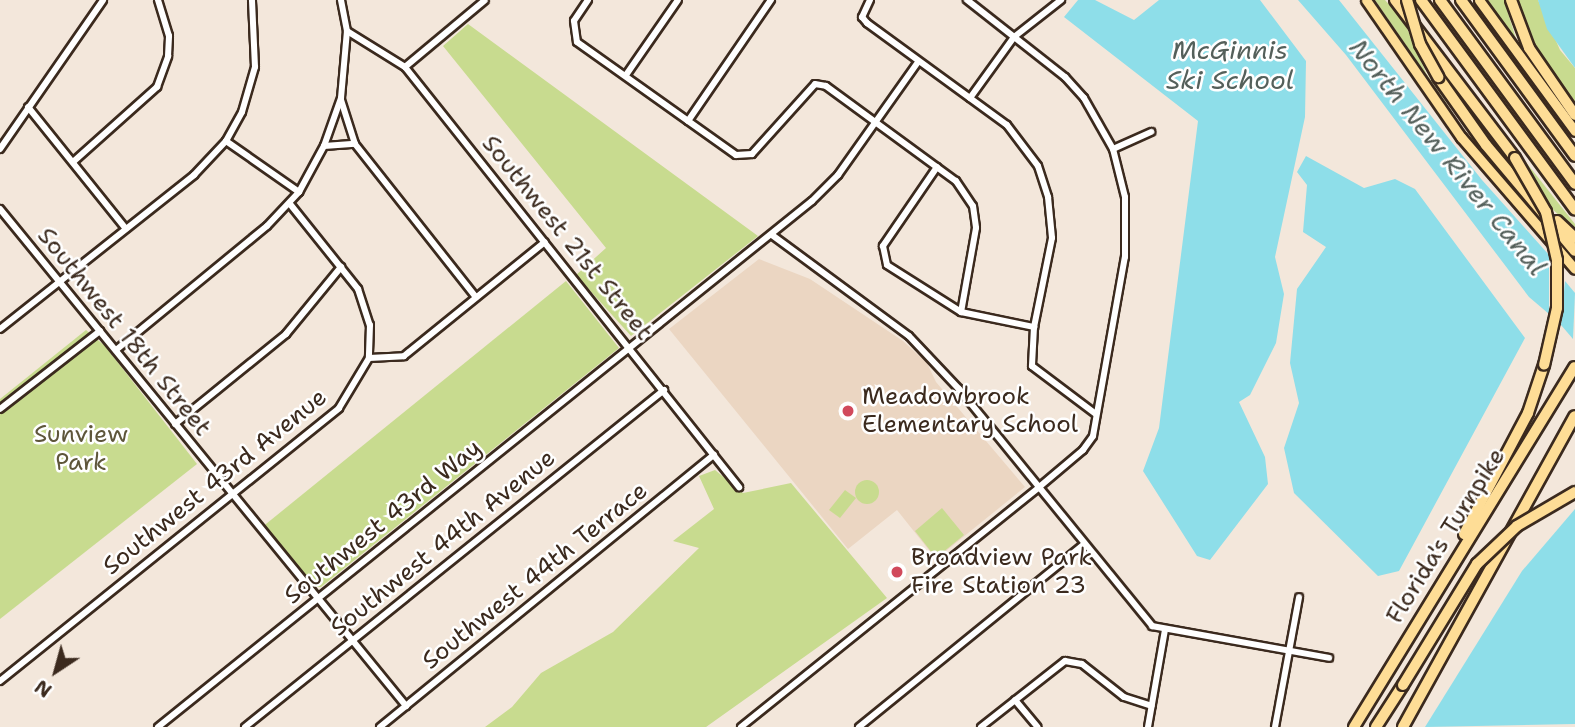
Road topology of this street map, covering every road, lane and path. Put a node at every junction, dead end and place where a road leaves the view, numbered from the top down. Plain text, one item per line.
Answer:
1 (103, 0) edge
2 (159, 0) edge
3 (252, 0) edge
4 (341, 0) edge
5 (485, 0) edge
6 (588, 0) edge
7 (678, 0) edge
8 (771, 0) edge
9 (870, 0) edge
10 (967, 0) edge
11 (1061, 0) edge
12 (1366, 0) edge
13 (1395, 0) edge
14 (1407, 0) edge
15 (1421, 0) edge
16 (1440, 0) edge
17 (1461, 0) edge
18 (1479, 0) edge
19 (1511, 0) edge
20 (347, 31) junction
21 (1014, 37) junction
22 (918, 62) junction
23 (405, 67) junction
24 (626, 75) junction
25 (341, 98) junction
26 (970, 98) junction
27 (28, 107) junction
28 (1575, 116) edge
29 (688, 121) junction
30 (876, 124) junction
31 (1575, 131) edge
32 (1151, 132) dead end
33 (226, 141) junction
34 (355, 144) junction
35 (324, 146) junction
36 (0, 149) edge
37 (1113, 149) junction
38 (1575, 156) edge
39 (73, 162) junction
40 (937, 167) junction
41 (1575, 184) edge
42 (299, 192) junction
43 (290, 204) junction
44 (1575, 210) edge
45 (1, 213) edge
46 (1545, 214) junction
47 (126, 229) junction
48 (772, 235) junction
49 (1575, 238) edge
50 (545, 242) junction
51 (1575, 251) edge
52 (341, 267) junction
53 (1575, 269) edge
54 (59, 283) junction
55 (475, 297) junction
56 (961, 312) junction
57 (1034, 327) junction
58 (0, 329) edge
59 (100, 331) junction
60 (631, 347) junction
61 (116, 350) junction
62 (369, 358) junction
63 (1574, 370) edge
64 (664, 390) junction
65 (0, 409) edge
66 (1096, 414) junction
67 (1575, 415) edge
68 (175, 424) junction
69 (714, 455) junction
70 (739, 487) dead end
71 (1038, 488) junction
72 (1575, 492) edge
73 (230, 495) junction
74 (1083, 545) junction
75 (1434, 593) junction
76 (1299, 597) dead end
77 (317, 599) junction
78 (1165, 630) junction
79 (352, 641) junction
80 (1289, 653) junction
81 (1329, 658) dead end
82 (0, 681) edge
83 (1403, 685) junction
84 (1015, 699) junction
85 (1152, 705) junction
86 (406, 706) junction
87 (158, 727) edge
88 (245, 727) edge
89 (380, 727) edge
90 (741, 727) edge
91 (859, 727) edge
92 (981, 727) edge
93 (1038, 727) edge
94 (1148, 727) edge
95 (1275, 727) edge
96 (1354, 727) edge
97 (1376, 727) edge
98 (1382, 727) edge
99 (1403, 727) edge

1 - 27 street
2 - 39 street
3 - 33 street
4 - 20 street
5 - 23 street
6 - 24 street
7 - 24 street
8 - 29 street
9 - 22 street
10 - 21 street
11 - 21 street
12 - 53 main road
13 - 75 highway, bridge
14 - 46 highway, bridge
15 - 44 highway
16 - 41 highway
17 - 38 highway
18 - 31 main road
19 - 28 highway
20 - 23 street, Southwest 21st Street
20 - 25 street
21 - 26 street
21 - 37 street
22 - 26 street
22 - 30 street
23 - 50 street, Southwest 21st Street
24 - 29 street
25 - 34 street
25 - 35 street
26 - 57 street
27 - 36 street
27 - 39 street
29 - 30 street
30 - 40 street
30 - 48 street
32 - 37 street
33 - 42 street
33 - 47 street
34 - 35 street
34 - 55 street
35 - 42 street
37 - 66 street
39 - 47 street
40 - 56 street
40 - 56 street
42 - 43 street
43 - 52 street
43 - 61 street
45 - 54 street, Southwest 18th Street
46 - 49 highway
46 - 51 highway
47 - 54 street
48 - 60 street
48 - 71 street
50 - 55 street
50 - 60 street, Southwest 21st Street
52 - 62 street
52 - 68 street
54 - 58 street
54 - 59 street, Southwest 18th Street
55 - 62 street
56 - 57 street
57 - 66 street
59 - 61 street, Southwest 18th Street
59 - 65 street
60 - 64 street, Southwest 21st Street
60 - 77 street, Southwest 43rd Way
61 - 68 street, Southwest 18th Street
62 - 73 street, Southwest 43rd Avenue
63 - 75 highway, Florida's Turnpike
64 - 69 street, Southwest 21st Street
64 - 79 street, Southwest 44th Avenue
66 - 71 street
67 - 99 highway, Florida's Turnpike
68 - 73 street, Southwest 18th Street
69 - 70 street, Southwest 21st Street
69 - 86 street, Southwest 44th Terrace
71 - 74 street
71 - 90 street
72 - 83 highway, bridge
73 - 77 street, Southwest 18th Street
73 - 82 street, Southwest 43rd Avenue
74 - 78 street
74 - 91 street
75 - 96 highway, Florida's Turnpike
76 - 80 street
77 - 79 street, Southwest 18th Street
77 - 87 street, Southwest 43rd Way
78 - 80 street
78 - 85 street
79 - 86 street, Southwest 18th Street
79 - 88 street, Southwest 44th Avenue
80 - 81 street
80 - 95 street
83 - 97 highway
83 - 98 highway
84 - 85 street
84 - 92 street
84 - 93 street
85 - 94 street
86 - 89 street, Southwest 44th Terrace

